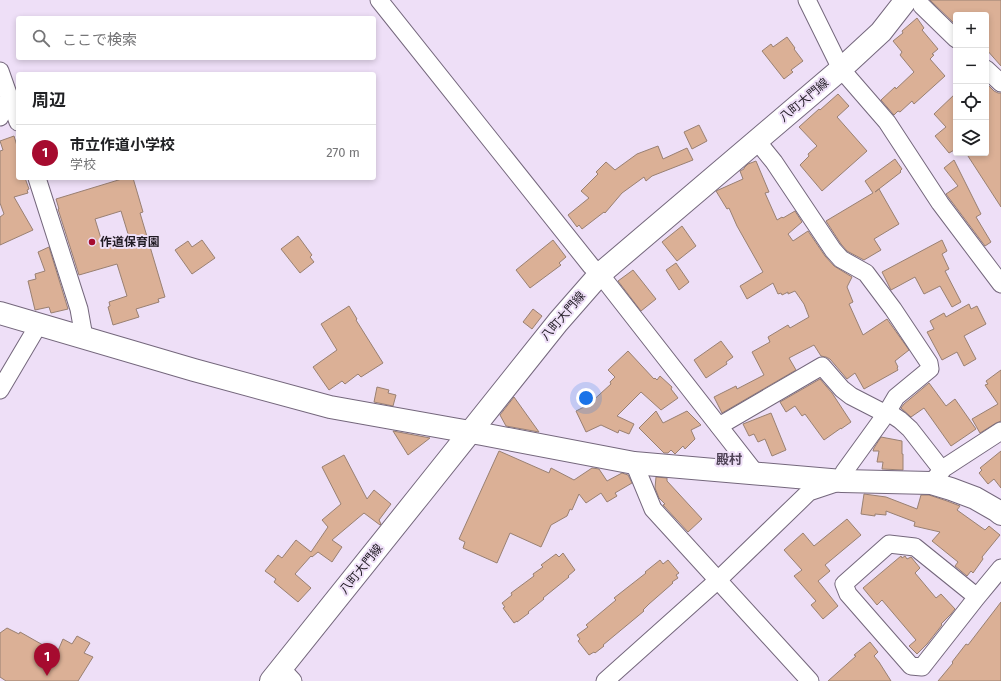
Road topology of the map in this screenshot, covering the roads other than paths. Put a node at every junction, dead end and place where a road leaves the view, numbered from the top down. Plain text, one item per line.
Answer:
1 (379, 0) edge
2 (807, 0) edge
3 (918, 1) edge
4 (953, 36) edge
5 (841, 69) junction
6 (0, 72) edge
7 (989, 72) edge
8 (1001, 83) edge
9 (11, 102) junction
10 (16, 116) edge
11 (0, 117) edge
12 (757, 141) junction
13 (38, 180) edge
14 (600, 274) junction
15 (1000, 280) edge
16 (0, 313) edge
17 (39, 324) junction
18 (84, 337) junction
19 (0, 390) edge
20 (887, 413) junction
21 (719, 426) junction
22 (1001, 431) edge
23 (470, 432) junction
24 (634, 463) junction
25 (757, 475) junction
26 (936, 477) junction
27 (842, 481) junction
28 (1001, 514) edge
29 (1001, 568) edge
30 (718, 580) junction
31 (977, 597) junction
32 (282, 677) edge
33 (605, 681) edge
34 (810, 681) edge

1 - 14 street
2 - 5 street
3 - 4 street
3 - 5 street, 八町大門線
5 - 12 street, 八町大門線
5 - 15 street
6 - 9 street
7 - 8 street
9 - 10 street
9 - 11 street
12 - 14 street, 八町大門線
12 - 20 street
13 - 18 street
14 - 21 street
14 - 23 street, 八町大門線
16 - 17 street
17 - 18 street
17 - 19 street
18 - 23 street
20 - 21 street
20 - 26 street
20 - 27 street
21 - 25 street
22 - 26 street
23 - 24 street
23 - 32 street, 八町大門線
24 - 25 street
24 - 30 street
25 - 27 street
26 - 27 street
26 - 28 street
27 - 30 street
29 - 31 street
30 - 33 street
30 - 34 street
31 - 31 street

